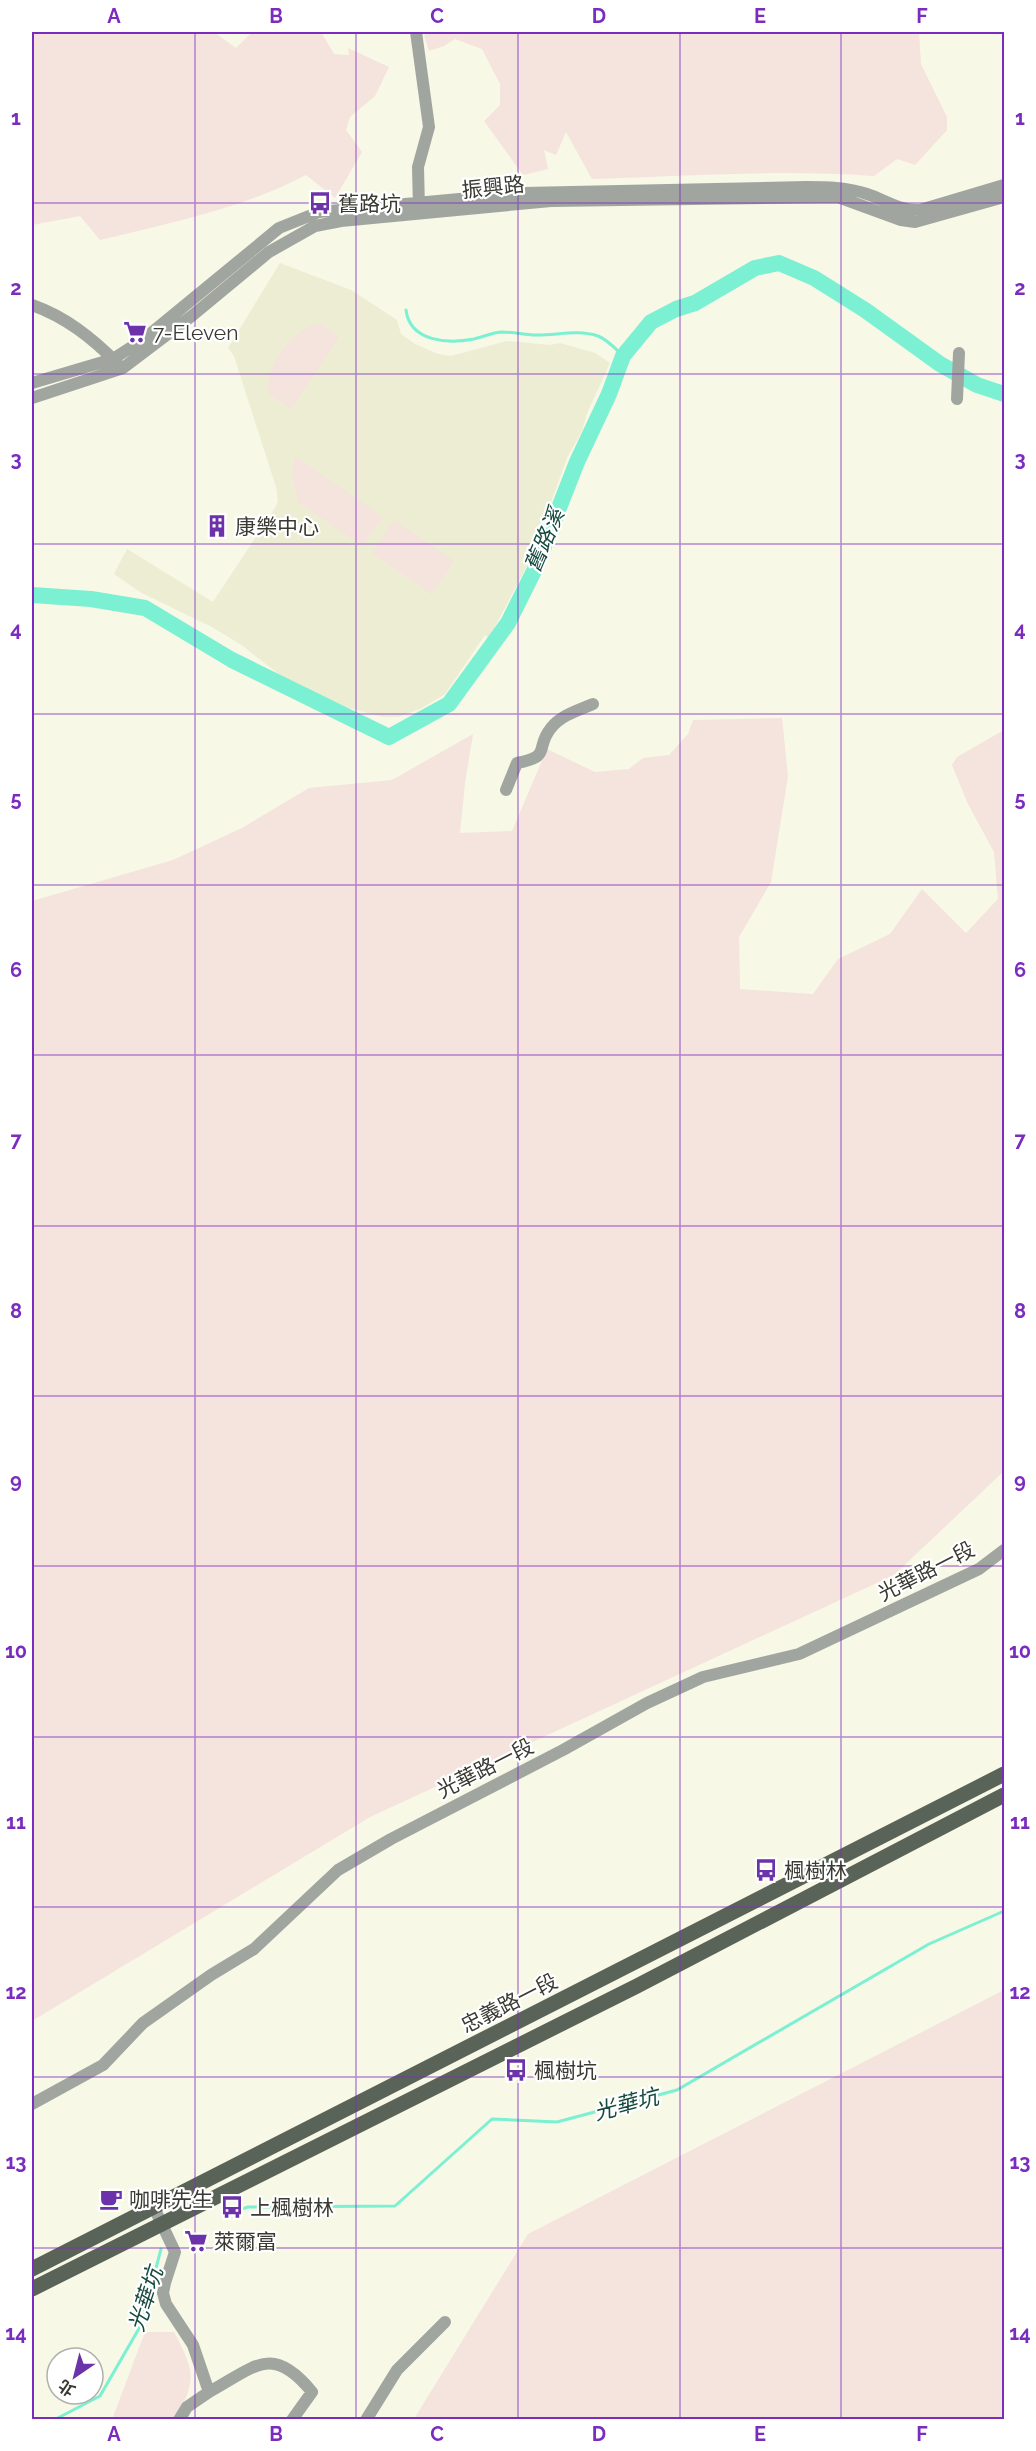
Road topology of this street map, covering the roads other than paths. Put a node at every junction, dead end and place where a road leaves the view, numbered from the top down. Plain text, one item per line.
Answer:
1 (416, 32) edge
2 (1005, 185) edge
3 (1005, 197) edge
4 (419, 208) junction
5 (32, 304) edge
6 (959, 353) dead end
7 (118, 363) junction
8 (32, 383) edge
9 (32, 398) edge
10 (957, 399) dead end
11 (593, 704) dead end
12 (506, 790) dead end
13 (1005, 1550) edge
14 (1005, 1774) edge
15 (1005, 1795) edge
16 (751, 1899) junction
17 (764, 1924) junction
18 (440, 2056) junction
19 (453, 2083) junction
20 (32, 2104) edge
21 (151, 2201) junction
22 (164, 2224) junction
23 (32, 2269) edge
24 (32, 2289) edge
25 (445, 2322) dead end
26 (209, 2392) junction
27 (179, 2420) edge
28 (292, 2420) edge
29 (366, 2420) edge

1 - 4 street
2 - 4 street, 振興路
3 - 4 street, 振興路
4 - 7 street, 振興路
5 - 7 street
6 - 10 street
7 - 8 street, 振興路
7 - 9 street, 振興路
11 - 12 street
13 - 20 street, 光華路一段
14 - 16 main road, 忠義路一段
15 - 17 main road, 忠義路一段
16 - 17 main road
16 - 18 main road, 忠義路一段
17 - 19 main road, 忠義路一段
18 - 19 main road
18 - 21 main road, 忠義路一段
19 - 22 main road, 忠義路一段
21 - 22 street
21 - 23 main road, 忠義路一段
22 - 24 main road, 忠義路一段
22 - 26 street
25 - 29 street
26 - 27 street
26 - 28 street

